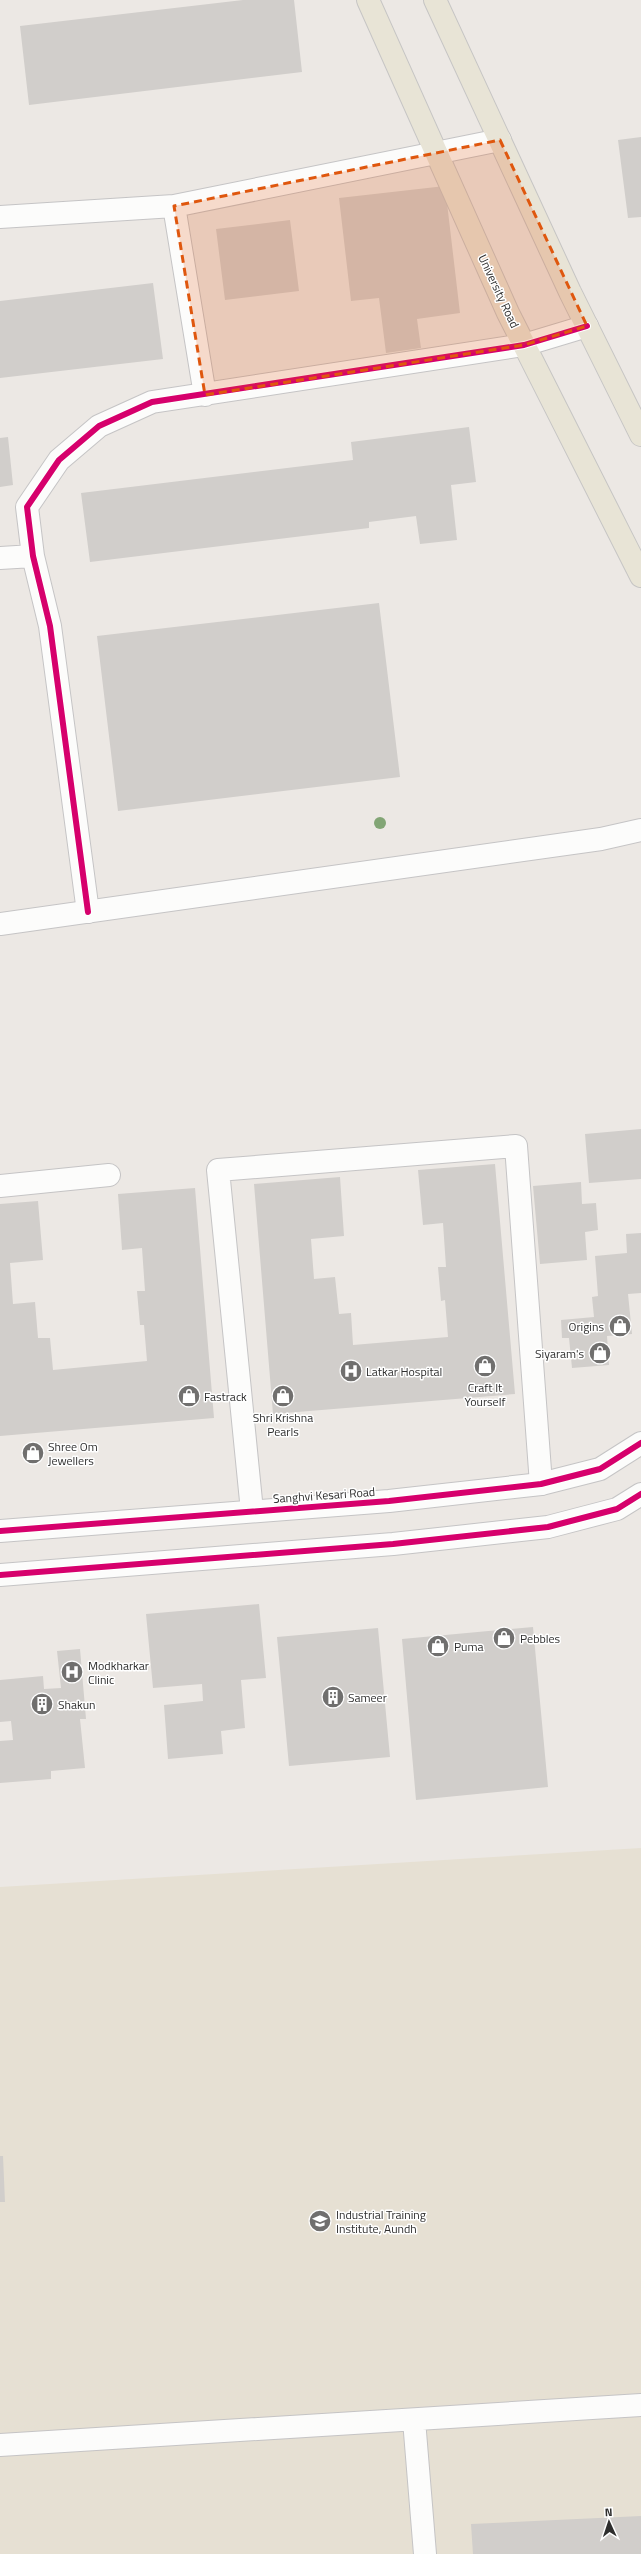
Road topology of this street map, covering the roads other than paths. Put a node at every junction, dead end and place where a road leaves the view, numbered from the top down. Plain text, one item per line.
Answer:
1 (368, 0) edge
2 (435, 0) edge
3 (500, 140) junction
4 (437, 154) junction
5 (174, 206) junction
6 (0, 217) edge
7 (587, 326) junction
8 (524, 345) junction
9 (205, 395) junction
10 (641, 435) edge
11 (33, 556) junction
12 (0, 558) edge
13 (641, 576) edge
14 (641, 830) edge
15 (88, 912) junction
16 (0, 924) edge
17 (109, 1175) dead end
18 (0, 1186) edge
19 (641, 1443) edge
20 (541, 1484) junction
21 (641, 1494) edge
22 (252, 1512) junction
23 (0, 1531) edge
24 (0, 1575) edge
25 (641, 2405) edge
26 (414, 2420) junction
27 (0, 2445) edge
28 (426, 2554) edge

1 - 4 main road, University Road
2 - 3 main road
3 - 4 street
3 - 7 main road
4 - 5 street
4 - 8 main road, University Road
5 - 6 street
5 - 9 street
7 - 8 street
7 - 10 main road
8 - 9 street
8 - 13 main road, University Road
9 - 11 street
11 - 12 street
11 - 15 street
14 - 15 street
15 - 16 street
17 - 18 street
19 - 20 street, Sanghvi Kesari Road
20 - 22 street, Sanghvi Kesari Road
20 - 22 street
21 - 24 street
22 - 23 street, Sanghvi Kesari Road
25 - 26 street
26 - 27 street
26 - 28 street

